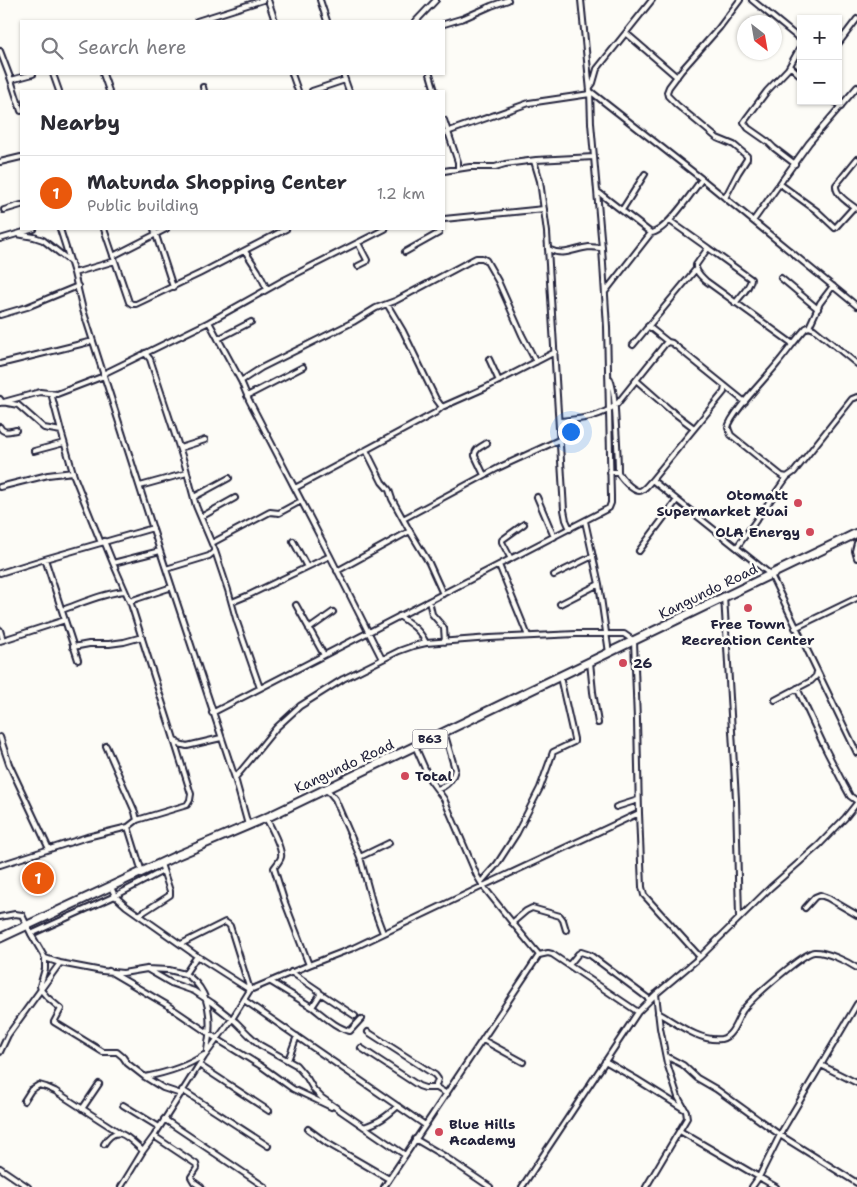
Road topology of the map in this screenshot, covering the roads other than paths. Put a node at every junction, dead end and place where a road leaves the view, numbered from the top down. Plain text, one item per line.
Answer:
1 (262, 0) edge
2 (268, 0) edge
3 (320, 0) edge
4 (436, 0) edge
5 (508, 0) edge
6 (652, 0) edge
7 (740, 0) edge
8 (752, 0) edge
9 (582, 1) edge
10 (857, 19) edge
11 (200, 20) edge
12 (275, 20) edge
13 (327, 20) edge
14 (417, 20) edge
15 (445, 24) edge
16 (626, 32) junction
17 (797, 37) edge
18 (842, 39) edge
19 (0, 51) edge
20 (797, 53) edge
21 (790, 66) junction
22 (797, 72) edge
23 (30, 75) edge
24 (53, 75) edge
25 (103, 75) edge
26 (292, 75) edge
27 (344, 75) edge
28 (430, 75) edge
29 (677, 77) junction
30 (12, 80) junction
31 (346, 80) junction
32 (328, 86) junction
33 (857, 88) edge
34 (59, 90) edge
35 (109, 90) edge
36 (298, 90) edge
37 (315, 90) edge
38 (330, 90) edge
39 (349, 90) edge
40 (435, 90) edge
41 (590, 91) junction
42 (839, 105) edge
43 (841, 107) junction
44 (20, 108) edge
45 (446, 133) edge
46 (20, 157) edge
47 (594, 157) junction
48 (857, 159) edge
49 (534, 161) junction
50 (0, 162) edge
51 (795, 164) junction
52 (458, 169) junction
53 (445, 171) edge
54 (645, 174) dead end
55 (702, 179) junction
56 (780, 184) junction
57 (598, 192) junction
58 (725, 198) junction
59 (20, 205) edge
60 (856, 208) edge
61 (544, 209) junction
62 (4, 210) dead end
63 (622, 210) junction
64 (445, 219) edge
65 (670, 220) junction
66 (753, 221) junction
67 (31, 230) edge
68 (60, 230) edge
69 (104, 230) edge
70 (154, 230) edge
71 (164, 230) edge
72 (284, 230) edge
73 (383, 230) edge
74 (438, 230) edge
75 (651, 233) junction
76 (17, 234) junction
77 (156, 234) junction
78 (0, 239) edge
79 (358, 243) junction
80 (602, 248) junction
81 (708, 248) junction
82 (548, 249) junction
83 (245, 251) junction
84 (404, 252) dead end
85 (114, 258) junction
86 (71, 262) junction
87 (358, 266) dead end
88 (696, 269) junction
89 (74, 273) junction
90 (781, 278) dead end
91 (78, 286) junction
92 (833, 286) junction
93 (173, 287) junction
94 (268, 289) junction
95 (605, 292) junction
96 (735, 303) junction
97 (387, 304) junction
98 (857, 306) edge
99 (818, 308) junction
100 (0, 316) edge
101 (209, 322) junction
102 (251, 322) dead end
103 (648, 326) junction
104 (809, 327) junction
105 (218, 339) junction
106 (93, 341) junction
107 (668, 342) junction
108 (793, 344) junction
109 (633, 345) dead end
110 (555, 352) junction
111 (144, 353) junction
112 (489, 359) dead end
113 (536, 362) junction
114 (0, 364) edge
115 (857, 364) edge
116 (303, 367) dead end
117 (608, 374) junction
118 (104, 375) junction
119 (636, 380) junction
120 (241, 381) junction
121 (499, 381) junction
122 (725, 386) junction
123 (731, 391) junction
124 (724, 392) junction
125 (51, 393) junction
126 (247, 396) junction
127 (857, 398) edge
128 (1, 401) edge
129 (745, 402) junction
130 (614, 406) junction
131 (442, 407) junction
132 (609, 410) junction
133 (560, 421) junction
134 (0, 427) edge
135 (694, 428) junction
136 (16, 430) dead end
137 (60, 431) junction
138 (561, 439) junction
139 (205, 440) dead end
140 (64, 443) junction
141 (487, 443) dead end
142 (180, 448) junction
143 (366, 450) junction
144 (34, 451) dead end
145 (73, 472) junction
146 (610, 472) junction
147 (618, 472) junction
148 (188, 473) junction
149 (484, 475) junction
150 (787, 477) junction
151 (229, 478) dead end
152 (652, 480) junction
153 (140, 486) junction
154 (0, 487) edge
155 (295, 488) junction
156 (194, 497) junction
157 (537, 497) dead end
158 (235, 498) dead end
159 (677, 500) junction
160 (301, 501) junction
161 (201, 517) junction
162 (403, 519) junction
163 (585, 521) junction
164 (524, 524) dead end
165 (153, 528) junction
166 (570, 529) junction
167 (410, 531) junction
168 (857, 533) edge
169 (554, 537) junction
170 (293, 541) dead end
171 (103, 542) junction
172 (212, 543) junction
173 (857, 543) edge
174 (737, 547) junction
175 (160, 550) junction
176 (215, 551) junction
177 (639, 551) dead end
178 (330, 556) junction
179 (593, 556) junction
180 (857, 558) edge
181 (45, 559) junction
182 (511, 559) junction
183 (113, 563) junction
184 (500, 565) junction
185 (307, 567) junction
186 (166, 569) junction
187 (337, 571) junction
188 (0, 573) edge
189 (554, 575) dead end
190 (770, 575) junction
191 (599, 584) junction
192 (172, 587) junction
193 (125, 591) junction
194 (443, 594) junction
195 (724, 596) junction
196 (857, 598) edge
197 (130, 601) junction
198 (429, 601) junction
199 (232, 602) junction
200 (560, 604) dead end
201 (296, 605) dead end
202 (62, 610) junction
203 (333, 612) dead end
204 (399, 616) junction
205 (65, 620) junction
206 (795, 628) junction
207 (309, 629) junction
208 (0, 630) edge
209 (368, 632) junction
210 (607, 634) junction
211 (528, 636) junction
212 (142, 637) junction
213 (2, 641) edge
214 (634, 641) junction
215 (445, 642) junction
216 (426, 643) junction
217 (73, 647) junction
218 (609, 653) junction
219 (324, 655) junction
220 (382, 659) junction
221 (78, 660) dead end
222 (590, 662) junction
223 (817, 672) junction
224 (560, 676) junction
225 (260, 688) junction
226 (797, 688) junction
227 (775, 700) dead end
228 (212, 713) junction
229 (598, 723) dead end
230 (444, 732) junction
231 (0, 737) edge
232 (221, 738) junction
233 (174, 739) junction
234 (106, 746) dead end
235 (187, 746) junction
236 (414, 746) junction
237 (857, 753) edge
238 (179, 757) junction
239 (235, 778) junction
240 (324, 789) junction
241 (437, 789) junction
242 (638, 800) junction
243 (857, 802) edge
244 (616, 807) dead end
245 (638, 813) junction
246 (266, 817) junction
247 (137, 820) junction
248 (248, 825) junction
249 (128, 827) junction
250 (389, 843) dead end
251 (49, 849) junction
252 (360, 857) junction
253 (161, 864) junction
254 (0, 865) edge
255 (163, 871) junction
256 (142, 872) junction
257 (482, 884) junction
258 (111, 887) junction
259 (115, 896) junction
260 (805, 908) dead end
261 (139, 915) junction
262 (857, 915) edge
263 (0, 917) edge
264 (739, 917) junction
265 (512, 923) junction
266 (27, 926) junction
267 (566, 930) dead end
268 (383, 933) junction
269 (31, 934) junction
270 (0, 938) edge
271 (181, 944) junction
272 (539, 955) junction
273 (197, 956) junction
274 (45, 958) junction
275 (700, 958) junction
276 (60, 964) junction
277 (308, 965) junction
278 (569, 965) junction
279 (857, 968) edge
280 (147, 969) junction
281 (109, 971) junction
282 (292, 972) junction
283 (185, 974) junction
284 (271, 982) junction
285 (41, 990) junction
286 (250, 990) junction
287 (320, 993) junction
288 (656, 994) junction
289 (206, 998) junction
290 (649, 999) junction
291 (244, 1000) junction
292 (857, 1004) edge
293 (312, 1007) junction
294 (638, 1012) junction
295 (658, 1013) junction
296 (355, 1016) dead end
297 (232, 1019) junction
298 (362, 1019) dead end
299 (368, 1032) dead end
300 (210, 1035) junction
301 (296, 1036) junction
302 (217, 1040) junction
303 (483, 1040) junction
304 (361, 1048) dead end
305 (0, 1052) edge
306 (207, 1053) junction
307 (666, 1056) junction
308 (288, 1060) junction
309 (605, 1061) junction
310 (523, 1062) dead end
311 (199, 1065) junction
312 (821, 1065) junction
313 (145, 1077) junction
314 (857, 1083) edge
315 (99, 1084) dead end
316 (435, 1088) junction
317 (182, 1092) junction
318 (447, 1094) junction
319 (24, 1100) dead end
320 (123, 1105) dead end
321 (398, 1106) junction
322 (82, 1109) junction
323 (338, 1109) junction
324 (684, 1109) junction
325 (269, 1111) dead end
326 (164, 1119) junction
327 (425, 1125) junction
328 (364, 1127) junction
329 (159, 1128) junction
330 (308, 1129) dead end
331 (680, 1131) junction
332 (120, 1133) junction
333 (780, 1135) junction
334 (154, 1136) junction
335 (415, 1139) junction
336 (104, 1144) dead end
337 (268, 1146) dead end
338 (144, 1151) junction
339 (404, 1155) junction
340 (0, 1168) edge
341 (759, 1177) junction
342 (389, 1179) junction
343 (857, 1183) edge
344 (647, 1186) edge
345 (28, 1187) edge
346 (121, 1187) edge
347 (201, 1187) edge
348 (265, 1187) edge
349 (384, 1187) edge
350 (490, 1187) edge
351 (522, 1187) edge
352 (752, 1187) edge
353 (776, 1187) edge

1 - 11 street
2 - 12 street
3 - 13 street
4 - 14 street
5 - 15 street
6 - 16 street
7 - 29 street
8 - 17 street
9 - 41 street
10 - 18 street
16 - 29 street
16 - 41 street
19 - 30 street
20 - 21 street
21 - 22 street
21 - 51 street
23 - 30 street
24 - 34 street
25 - 35 street
26 - 36 street
27 - 31 street
28 - 40 street
29 - 58 street
30 - 44 street
31 - 32 street
31 - 39 street
32 - 37 street
32 - 38 street
33 - 43 street
41 - 45 street
41 - 47 street
41 - 55 street
42 - 43 street
43 - 51 street
45 - 52 street
46 - 50 street
47 - 49 street
47 - 57 street
48 - 60 street
49 - 52 street
49 - 61 street
51 - 56 street
52 - 53 street
54 - 63 street
55 - 58 street
55 - 65 street
56 - 60 street
56 - 66 street
57 - 63 street
57 - 80 street
58 - 66 street
59 - 62 street
61 - 64 street
61 - 82 street
63 - 75 street
65 - 75 street
65 - 81 street
66 - 92 street
67 - 76 street
68 - 86 street
69 - 85 street
70 - 77 street
71 - 77 street
72 - 83 street
73 - 79 street
74 - 84 street
75 - 95 street
76 - 78 street
76 - 86 street
77 - 85 street
77 - 93 street
79 - 87 street
79 - 94 street
80 - 82 street
80 - 95 street
81 - 88 street
81 - 96 street
82 - 110 street
83 - 93 street
83 - 94 street
85 - 89 street
85 - 93 street
86 - 89 street
88 - 96 street
88 - 103 street
89 - 91 street
90 - 99 street
91 - 100 street
91 - 106 street
92 - 98 street
92 - 99 street
94 - 101 street
95 - 117 street
96 - 108 street
97 - 113 street
97 - 120 street
97 - 131 street
99 - 104 street
101 - 105 street
101 - 111 street
102 - 105 street
103 - 107 street
103 - 109 street
104 - 108 street
104 - 115 street
105 - 120 street
106 - 114 street
106 - 118 street
107 - 119 street
107 - 122 street
108 - 129 street
110 - 113 street
110 - 133 street
111 - 118 street
111 - 142 street
112 - 121 street
113 - 121 street
116 - 126 street
117 - 130 street
117 - 132 street
118 - 125 street
118 - 153 street
119 - 130 street
119 - 135 street
120 - 126 street
121 - 131 street
122 - 123 street
122 - 124 street
123 - 124 street
123 - 129 street
124 - 135 street
125 - 128 street
125 - 137 street
126 - 155 street
127 - 150 street
128 - 137 street
129 - 150 street
130 - 132 street
130 - 147 street
131 - 143 street
132 - 133 street
132 - 146 street
133 - 138 street
134 - 136 street
135 - 152 street
137 - 140 street
138 - 149 street
138 - 166 street
139 - 142 street
140 - 144 street
140 - 145 street
141 - 149 street
142 - 148 street
143 - 155 street
143 - 162 street
145 - 154 street
145 - 171 street
146 - 147 street
146 - 163 street
147 - 152 street
148 - 153 street
148 - 156 street
149 - 162 street
150 - 174 street
151 - 156 street
152 - 159 street
153 - 165 street
155 - 160 street
156 - 161 street
157 - 169 street
158 - 161 street
159 - 174 street
159 - 177 street
160 - 172 street
160 - 178 street
161 - 172 street
162 - 167 street
163 - 166 street
163 - 179 street
164 - 182 street
165 - 171 street
165 - 175 street
166 - 169 street
167 - 187 street
167 - 194 street
168 - 190 highway, Kangundo Road / B63
169 - 182 street
170 - 185 street
171 - 181 street
171 - 183 street
172 - 176 street
173 - 180 street
174 - 190 street
175 - 183 street
175 - 186 street
176 - 186 street
176 - 199 street
178 - 185 street
178 - 187 street
179 - 189 street
179 - 191 street
181 - 188 street
181 - 202 street
182 - 184 street
183 - 193 street
184 - 194 street
184 - 211 street
185 - 199 street
186 - 192 street
187 - 209 street
190 - 195 highway, Kangundo Road / B63
190 - 206 street
191 - 200 street
191 - 210 street
192 - 197 street
192 - 228 street
193 - 197 street
193 - 202 street
194 - 198 street
195 - 214 highway, Kangundo Road / B63
195 - 264 street
196 - 206 street
197 - 212 street
198 - 204 street
198 - 215 street
199 - 225 street
201 - 207 street
202 - 205 street
203 - 207 street
204 - 209 street
204 - 216 street
205 - 213 street
205 - 217 street
206 - 223 street
207 - 219 street
208 - 213 street
209 - 219 street
209 - 220 street
210 - 211 street
210 - 214 street
210 - 218 street
211 - 215 street
212 - 217 street
212 - 233 street
214 - 218 highway, Kangundo Road / B63
214 - 242 street
215 - 216 street
216 - 220 street
217 - 221 street
218 - 222 highway, Kangundo Road / B63
219 - 225 street
220 - 239 street
222 - 224 highway, Kangundo Road / B63
222 - 229 street
223 - 226 street
223 - 237 street
224 - 230 highway, Kangundo Road / B63
224 - 257 street
225 - 228 street
226 - 227 street
226 - 243 street
228 - 232 street
230 - 236 highway, Kangundo Road / B63
230 - 241 street
231 - 251 street
232 - 235 street
232 - 239 street
233 - 235 street
233 - 238 street
234 - 247 street
235 - 238 street
236 - 240 highway, Kangundo Road / B63
236 - 241 street
238 - 247 street
239 - 248 street
240 - 246 highway, Kangundo Road / B63
240 - 252 street
241 - 257 street
242 - 244 street
242 - 245 street
243 - 264 street
245 - 257 street
245 - 275 street
246 - 248 highway, Kangundo Road / B63
246 - 277 street
247 - 249 street
248 - 253 highway, Kangundo Road / B63
249 - 251 street
249 - 256 street
250 - 252 street
251 - 254 street
252 - 268 street
253 - 255 street
253 - 256 highway, Kangundo Road / B63
255 - 259 street
255 - 261 street
256 - 258 highway, Kangundo Road / B63
257 - 265 street
257 - 268 street
258 - 259 street
258 - 266 highway, Kangundo Road / B63
259 - 261 street
259 - 269 street
260 - 262 street
261 - 271 street
263 - 266 street
264 - 275 street
265 - 267 street
265 - 272 street
266 - 269 street
266 - 270 highway, Kangundo Road / B63
268 - 277 street
269 - 274 street
271 - 273 street
271 - 286 street
272 - 278 street
272 - 303 street
273 - 283 street
273 - 286 street
274 - 276 street
274 - 285 street
275 - 288 street
276 - 281 street
276 - 285 street
277 - 282 street
278 - 290 street
278 - 294 street
279 - 295 street
280 - 281 street
280 - 283 street
280 - 289 street
281 - 300 street
282 - 284 street
282 - 287 street
283 - 289 street
284 - 286 street
284 - 293 street
285 - 305 street
285 - 313 street
286 - 291 street
287 - 293 street
287 - 296 street
288 - 290 street
288 - 295 street
289 - 297 street
289 - 300 street
290 - 294 street
291 - 297 street
291 - 301 street
292 - 312 street
293 - 298 street
294 - 309 street
295 - 307 street
297 - 302 street
297 - 308 street
299 - 316 street
300 - 302 street
300 - 306 street
301 - 308 street
301 - 321 street
302 - 306 street
302 - 323 street
303 - 310 street
303 - 318 street
304 - 316 street
306 - 311 street
306 - 313 street
307 - 324 street
307 - 333 street
308 - 323 street
309 - 324 street
309 - 351 street
311 - 317 street
311 - 325 street
312 - 314 street
312 - 333 street
313 - 317 street
315 - 322 street
316 - 318 street
317 - 326 street
317 - 337 street
318 - 327 street
319 - 322 street
320 - 329 street
321 - 327 street
321 - 328 street
322 - 332 street
323 - 328 street
324 - 331 street
326 - 329 street
326 - 348 street
327 - 335 street
328 - 339 street
329 - 334 street
330 - 342 street
331 - 341 street
331 - 344 street
332 - 336 street
332 - 338 street
333 - 341 street
333 - 343 street
334 - 338 street
334 - 347 street
335 - 339 street
335 - 350 street
338 - 346 street
339 - 342 street
340 - 345 street
341 - 352 street
341 - 353 street
342 - 349 street

